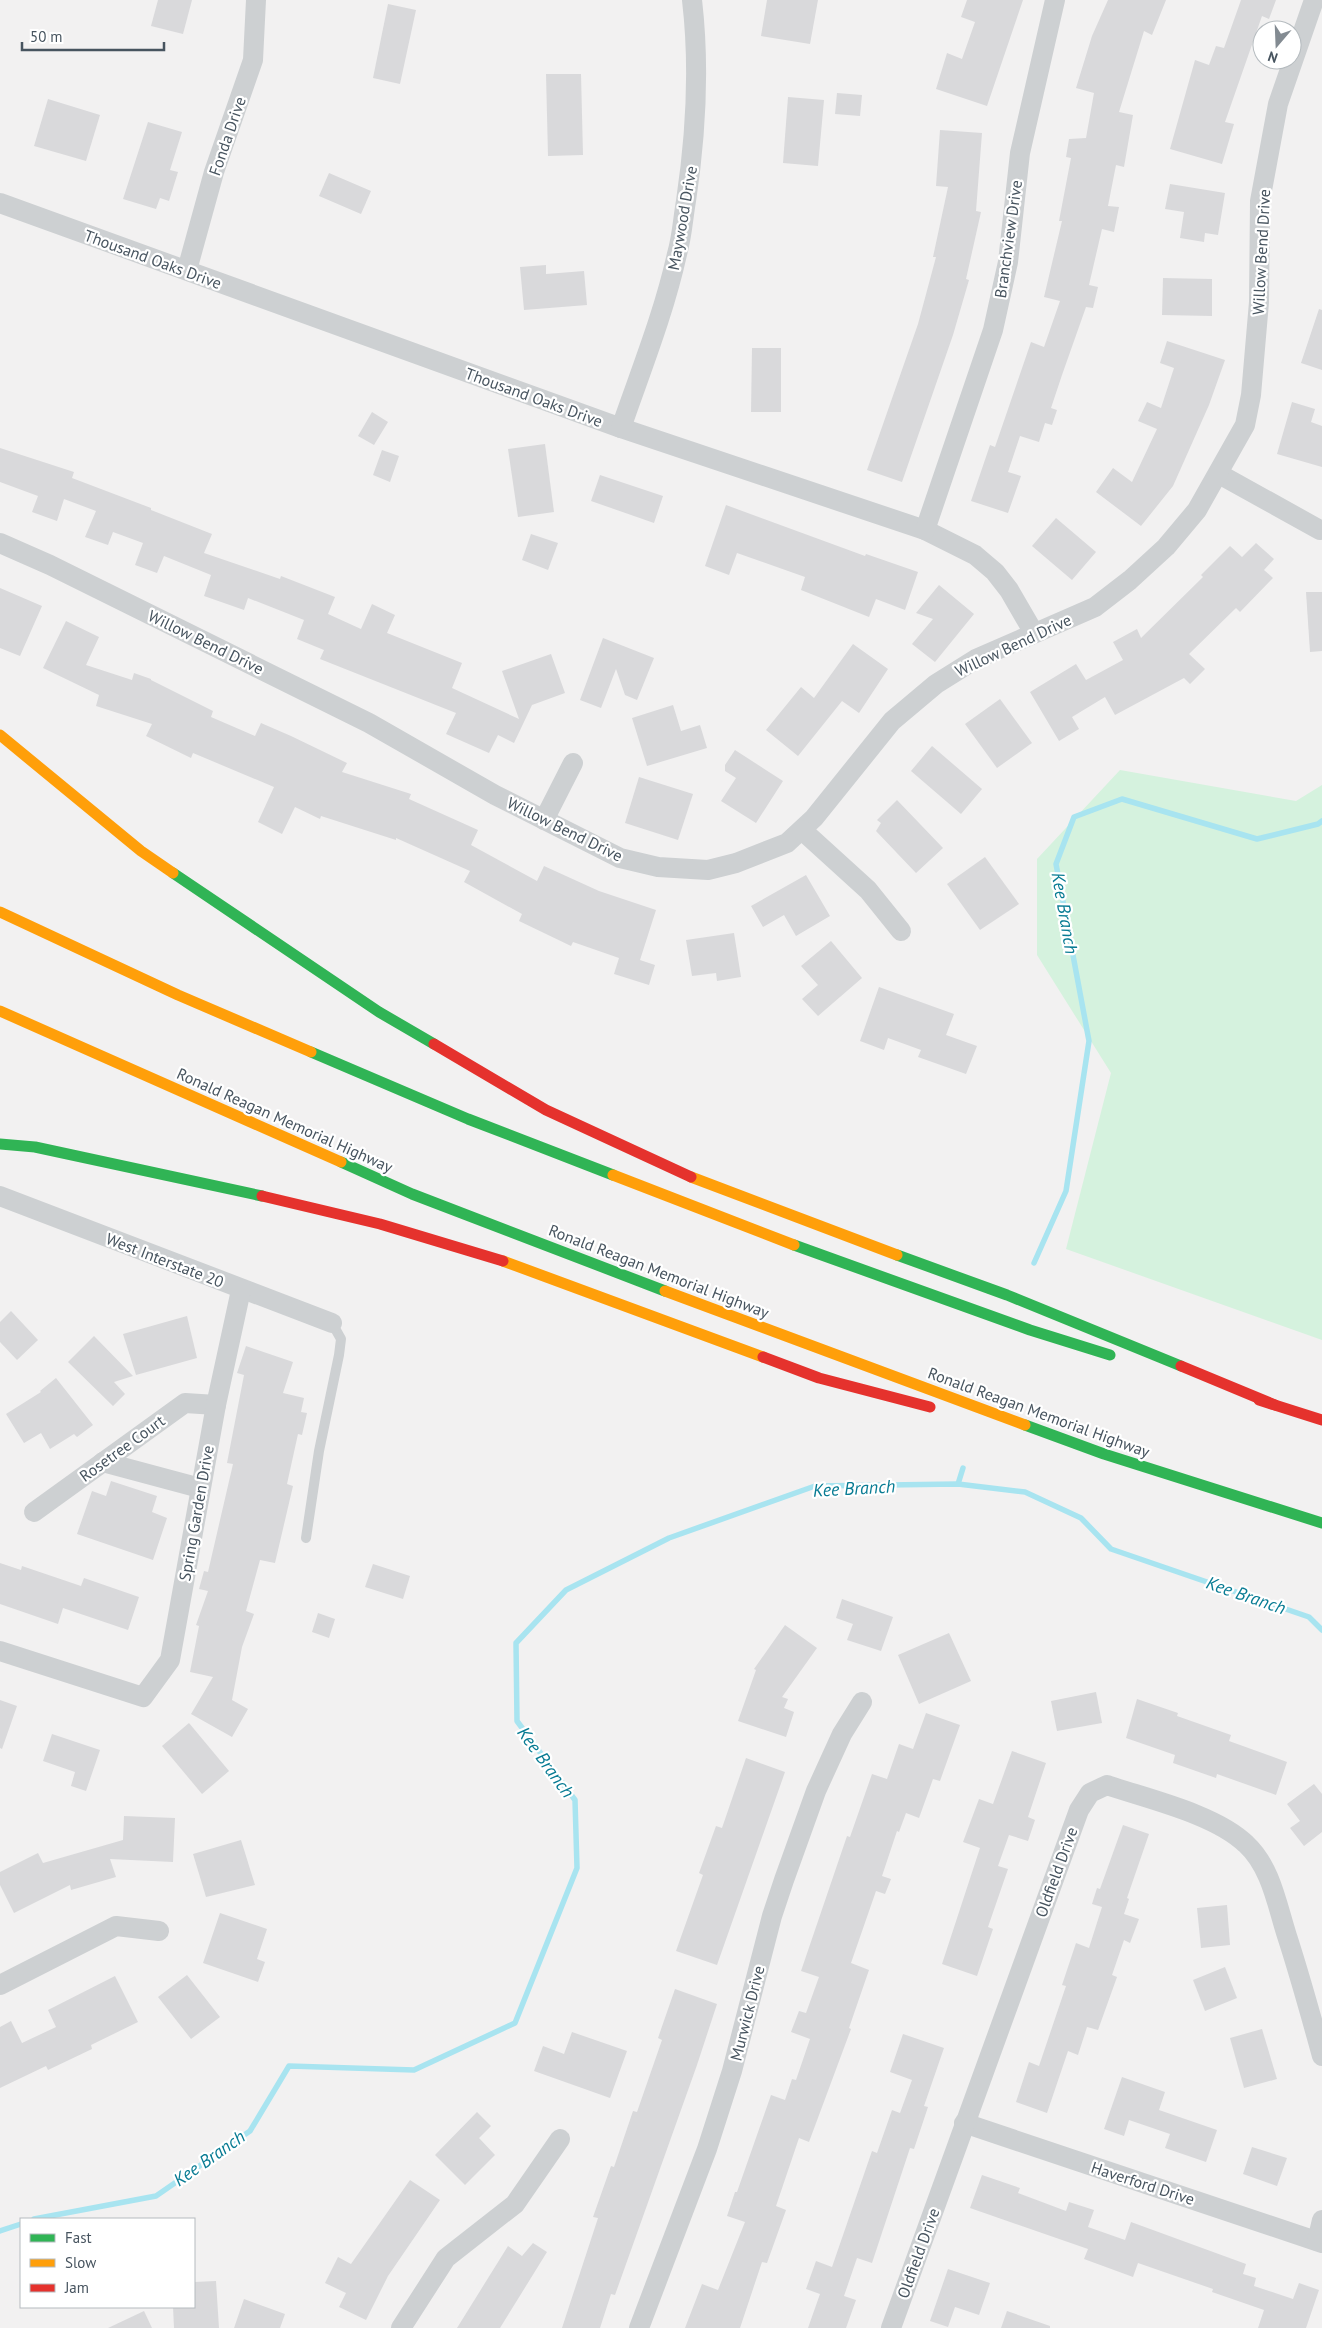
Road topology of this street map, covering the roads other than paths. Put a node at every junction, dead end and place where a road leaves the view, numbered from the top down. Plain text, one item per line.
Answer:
1 (256, 0) edge
2 (692, 0) edge
3 (1055, 0) edge
4 (1314, 0) edge
5 (0, 203) edge
6 (187, 270) junction
7 (621, 428) junction
8 (1219, 474) junction
9 (925, 530) junction
10 (1320, 530) dead end
11 (0, 543) edge
12 (1034, 633) junction
13 (0, 736) edge
14 (573, 763) dead end
15 (544, 820) junction
16 (802, 830) junction
17 (0, 912) edge
18 (901, 931) dead end
19 (0, 1010) edge
20 (0, 1144) edge
21 (0, 1196) edge
22 (241, 1290) junction
23 (332, 1323) joint
24 (1124, 1359) dead end
25 (1152, 1368) dead end
26 (216, 1405) junction
27 (1275, 1405) junction
28 (942, 1411) dead end
29 (1322, 1420) edge
30 (980, 1421) dead end
31 (1104, 1454) junction
32 (103, 1462) junction
33 (200, 1488) junction
34 (34, 1512) dead end
35 (1322, 1523) edge
36 (306, 1538) dead end
37 (0, 1651) edge
38 (862, 1702) dead end
39 (159, 1931) dead end
40 (0, 1985) edge
41 (1322, 2056) edge
42 (964, 2123) junction
43 (560, 2139) dead end
44 (1322, 2220) edge
45 (1319, 2242) edge
46 (401, 2328) edge
47 (640, 2328) edge
48 (891, 2328) edge

1 - 6 street, Fonda Drive
2 - 7 street, Maywood Drive
3 - 9 street, Branchview Drive
4 - 8 street, Willow Bend Drive
5 - 6 street, Thousand Oaks Drive
6 - 7 street, Thousand Oaks Drive
7 - 9 street, Thousand Oaks Drive
8 - 10 street
8 - 12 street, Willow Bend Drive
9 - 12 street, Thousand Oaks Drive
11 - 15 street, Willow Bend Drive
12 - 16 street, Willow Bend Drive
13 - 27 highway
14 - 15 street
15 - 16 street, Willow Bend Drive
16 - 18 street
17 - 24 highway
19 - 31 highway, Ronald Reagan Memorial Highway
20 - 28 highway
21 - 22 street, West Interstate 20
22 - 23 street, West Interstate 20
22 - 26 street, Spring Garden Drive
23 - 36 lane
25 - 27 highway
26 - 32 street, Rosetree Court
26 - 33 street, Spring Garden Drive
27 - 29 highway
30 - 31 highway
31 - 35 highway, Ronald Reagan Memorial Highway
32 - 33 street
32 - 34 street, Rosetree Court
33 - 37 street, Spring Garden Drive
38 - 47 street, Murwick Drive
39 - 40 street
41 - 42 street, Oldfield Drive
42 - 45 street, Haverford Drive
42 - 48 street, Oldfield Drive
43 - 46 street
44 - 45 street

